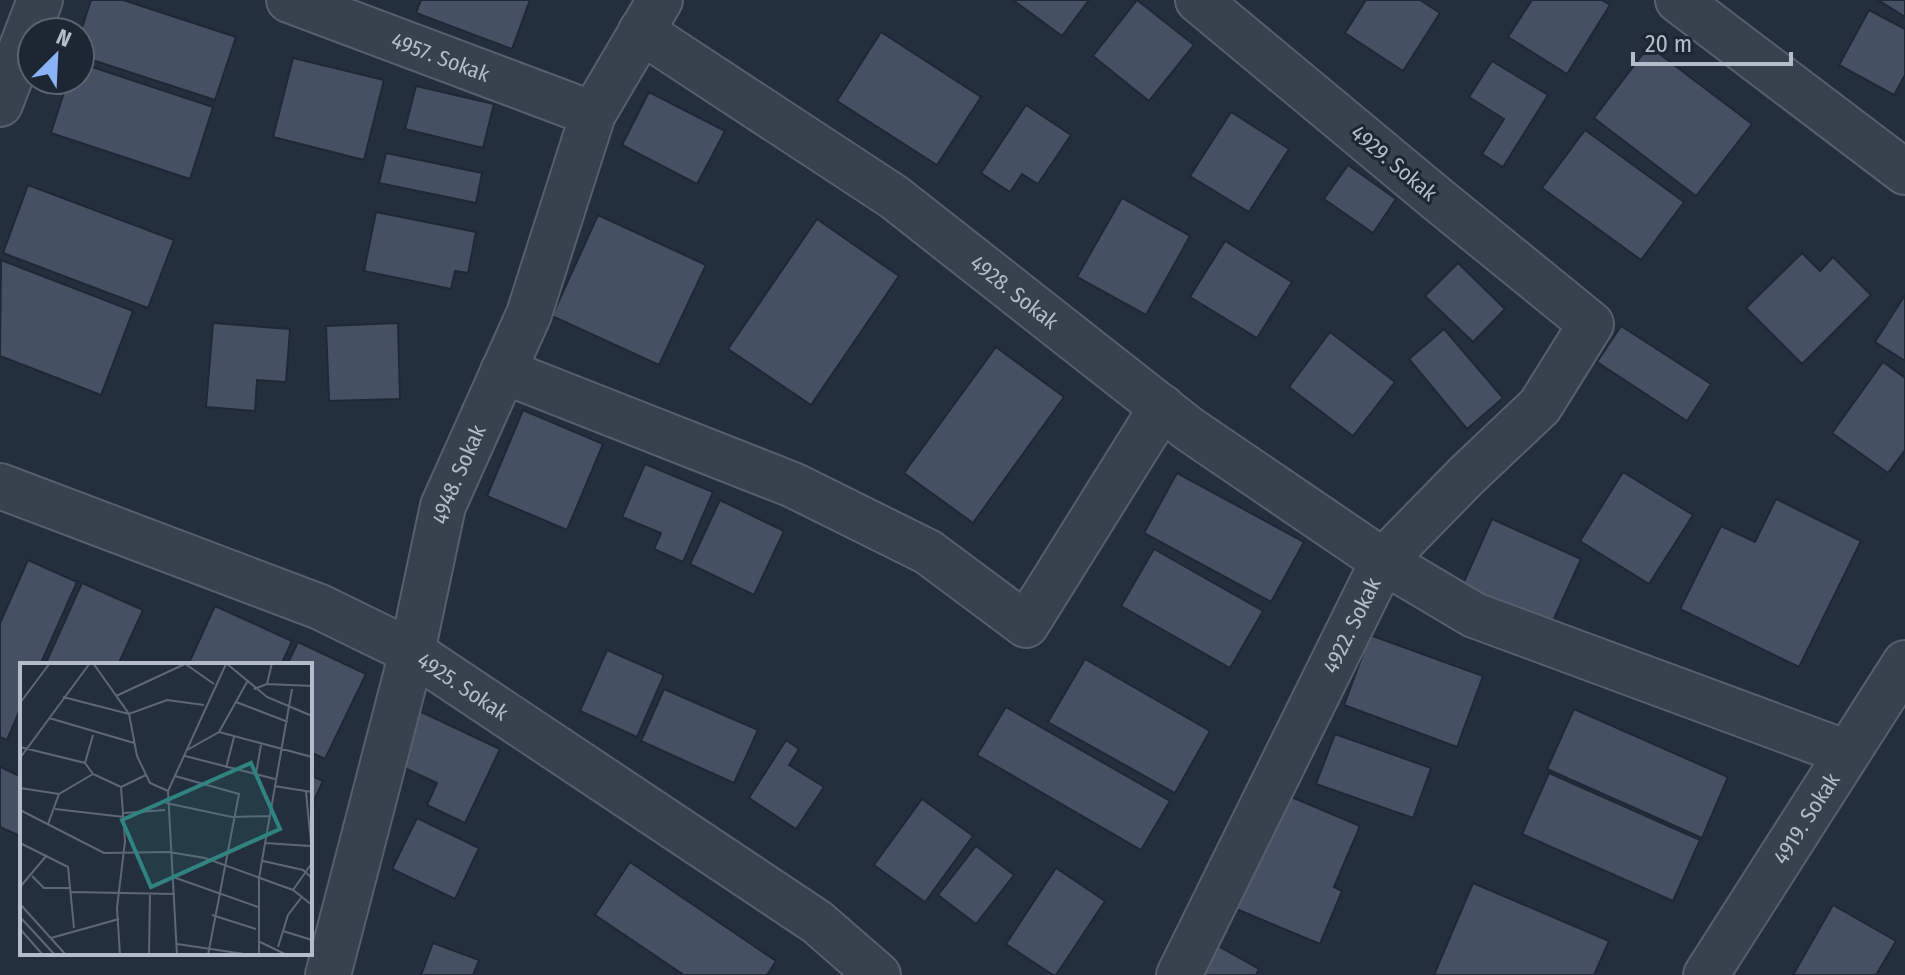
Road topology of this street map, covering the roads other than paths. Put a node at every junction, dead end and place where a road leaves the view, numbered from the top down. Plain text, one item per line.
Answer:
1 (40, 0) edge
2 (289, 0) edge
3 (1198, 0) edge
4 (1678, 0) edge
5 (651, 15) edge
6 (0, 104) edge
7 (593, 114) junction
8 (1904, 169) edge
9 (1591, 324) joint
10 (503, 371) junction
11 (1162, 407) junction
12 (0, 486) edge
13 (1383, 561) junction
14 (412, 652) junction
15 (1905, 663) edge
16 (1847, 753) junction
17 (328, 975) edge
18 (878, 975) edge
19 (1179, 975) edge
20 (1706, 975) edge

1 - 6 street
2 - 7 street, 4957. Sokak
3 - 9 street, 4929. Sokak
4 - 8 street
5 - 7 street, 4948. Sokak
5 - 11 street, 4928. Sokak
7 - 10 street, 4948. Sokak
9 - 13 street, 4922. Sokak
10 - 11 street
10 - 14 street, 4948. Sokak
11 - 13 street, 4928. Sokak
12 - 14 street, 4925. Sokak
13 - 16 street, 4928. Sokak
13 - 19 street, 4922. Sokak
14 - 17 street, 4948. Sokak
14 - 18 street, 4925. Sokak
15 - 16 street, 4919. Sokak
16 - 20 street, 4919. Sokak

